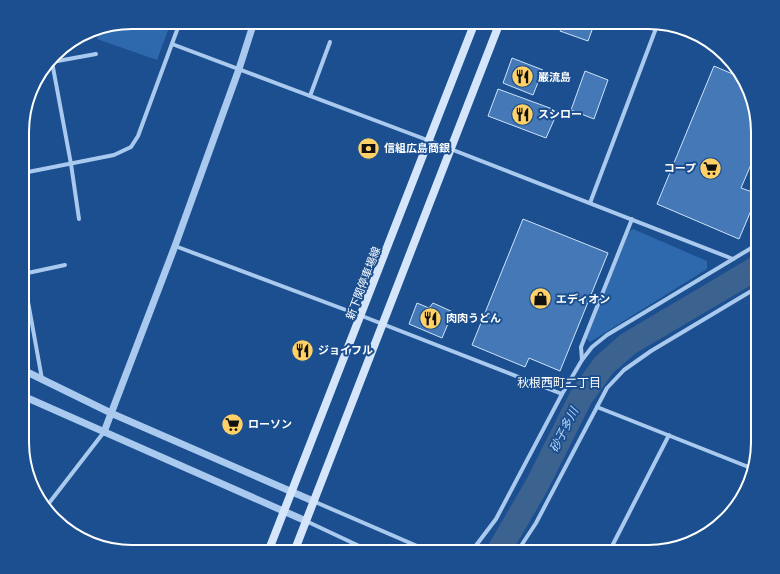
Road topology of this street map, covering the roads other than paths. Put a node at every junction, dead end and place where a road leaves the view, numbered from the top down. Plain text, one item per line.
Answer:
1 (177, 29) edge
2 (252, 29) edge
3 (473, 29) edge
4 (497, 29) edge
5 (656, 29) edge
6 (330, 42) dead end
7 (172, 44) junction
8 (96, 54) dead end
9 (58, 61) edge
10 (53, 67) edge
11 (239, 69) junction
12 (310, 96) junction
13 (430, 141) junction
14 (451, 149) junction
15 (71, 164) junction
16 (29, 173) edge
17 (590, 203) junction
18 (79, 218) dead end
19 (632, 219) junction
20 (175, 246) junction
21 (751, 248) edge
22 (733, 259) junction
23 (65, 265) dead end
24 (29, 273) edge
25 (751, 291) edge
26 (29, 307) edge
27 (362, 316) junction
28 (382, 324) junction
29 (582, 360) junction
30 (29, 373) edge
31 (42, 379) junction
32 (562, 394) junction
33 (29, 398) edge
34 (597, 407) junction
35 (113, 414) junction
36 (104, 432) junction
37 (669, 435) junction
38 (748, 467) edge
39 (292, 492) junction
40 (313, 501) junction
41 (49, 503) edge
42 (284, 511) junction
43 (306, 522) junction
44 (271, 545) edge
45 (297, 545) edge
46 (357, 545) edge
47 (415, 545) edge
48 (476, 545) edge
49 (522, 545) edge
50 (613, 545) edge

1 - 7 street
2 - 11 street
3 - 13 main road, 新下関停車場線
4 - 14 main road
5 - 17 street
6 - 12 street
7 - 11 street
7 - 15 street
8 - 9 street
10 - 15 street
11 - 12 street
11 - 20 street
12 - 13 street
13 - 14 street
13 - 27 main road, 新下関停車場線
14 - 17 street
14 - 28 main road
15 - 16 street
15 - 18 street
17 - 19 street
19 - 22 street
19 - 29 street
20 - 27 street
20 - 35 street
21 - 22 street
22 - 29 street
23 - 24 street
25 - 34 street
26 - 31 street
27 - 28 street
27 - 39 main road, 新下関停車場線
28 - 32 street
28 - 40 main road
29 - 32 street
30 - 31 street
31 - 35 street
32 - 48 street
33 - 36 street
34 - 37 street
34 - 49 street
35 - 36 street
35 - 39 street
36 - 41 street
36 - 42 street
37 - 38 street
37 - 50 street
39 - 40 street
39 - 42 main road, 新下関停車場線
40 - 43 main road
40 - 47 street
42 - 43 street
42 - 44 main road, 新下関停車場線
43 - 45 main road
43 - 46 street

